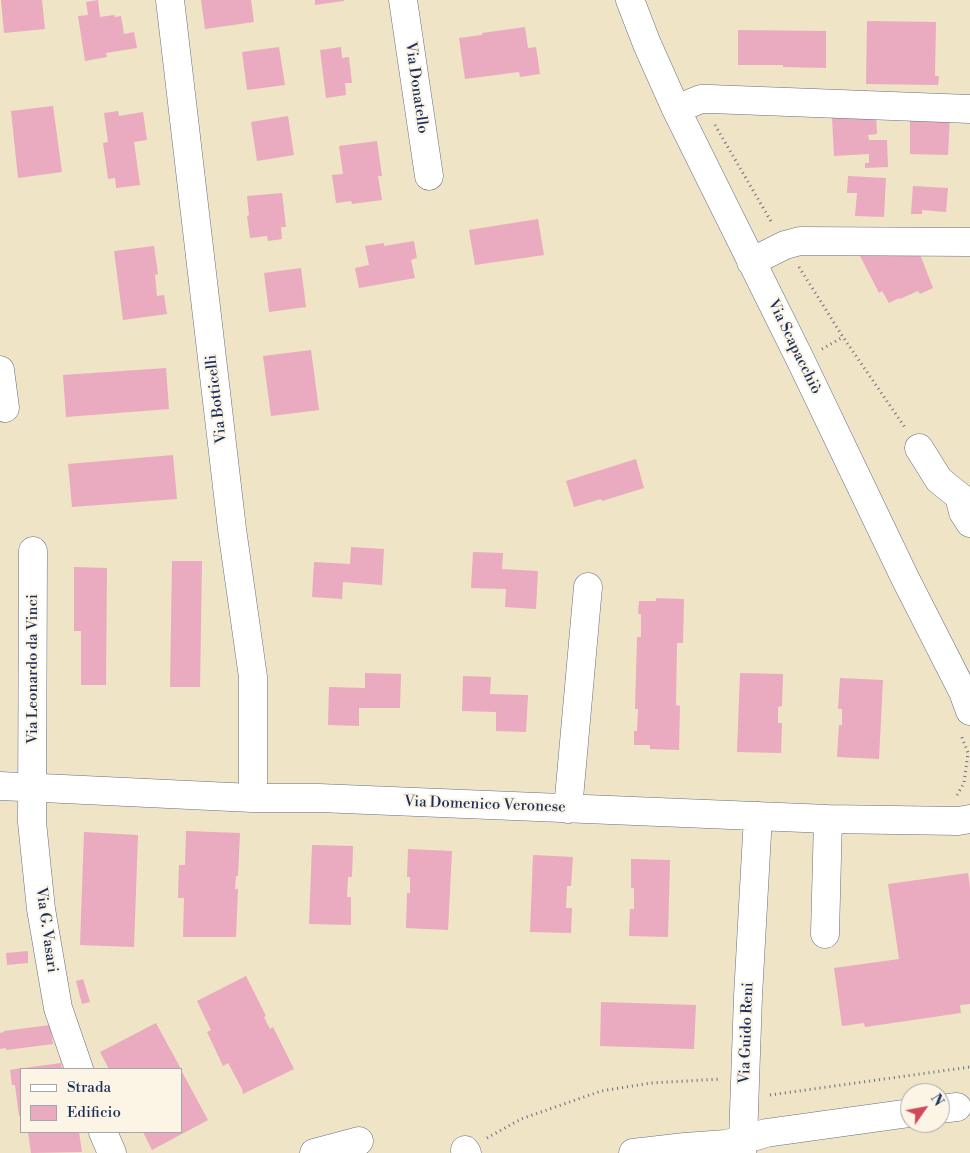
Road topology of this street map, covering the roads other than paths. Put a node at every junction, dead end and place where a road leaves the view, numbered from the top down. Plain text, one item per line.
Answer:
1 (170, 0) edge
2 (403, 0) edge
3 (631, 0) edge
4 (676, 109) junction
5 (970, 109) edge
6 (429, 176) dead end
7 (969, 242) edge
8 (751, 262) junction
9 (0, 370) edge
10 (5, 408) dead end
11 (919, 448) dead end
12 (964, 492) edge
13 (970, 523) edge
14 (33, 551) dead end
15 (588, 587) dead end
16 (968, 700) edge
17 (0, 786) edge
18 (32, 788) junction
19 (252, 798) junction
20 (568, 809) junction
21 (758, 816) junction
22 (828, 819) junction
23 (970, 819) edge
24 (825, 934) dead end
25 (80, 1068) edge
26 (900, 1114) edge
27 (104, 1133) edge
28 (359, 1141) dead end
29 (743, 1146) edge
30 (112, 1153) edge
31 (314, 1153) edge
32 (633, 1153) edge

1 - 19 street, Via Botticelli
2 - 6 street, Via Donatello
3 - 4 street, Via Scapacchiò
4 - 5 street
4 - 8 street, Via Scapacchiò
7 - 8 street
8 - 16 street, Via Scapacchiò
9 - 10 street
11 - 12 street
12 - 13 street
14 - 18 street, Via Leonardo da Vinci
15 - 20 street
17 - 18 street, Via Domenico Veronese
18 - 19 street, Via Domenico Veronese
18 - 25 street, Via G. Vasari
19 - 20 street, Via Domenico Veronese
20 - 21 street, Via Domenico Veronese
21 - 22 street, Via Domenico Veronese
21 - 29 street, Via Guido Reni
22 - 23 street, Via Domenico Veronese
22 - 24 street
26 - 29 street
27 - 30 street
28 - 31 street
29 - 32 street

